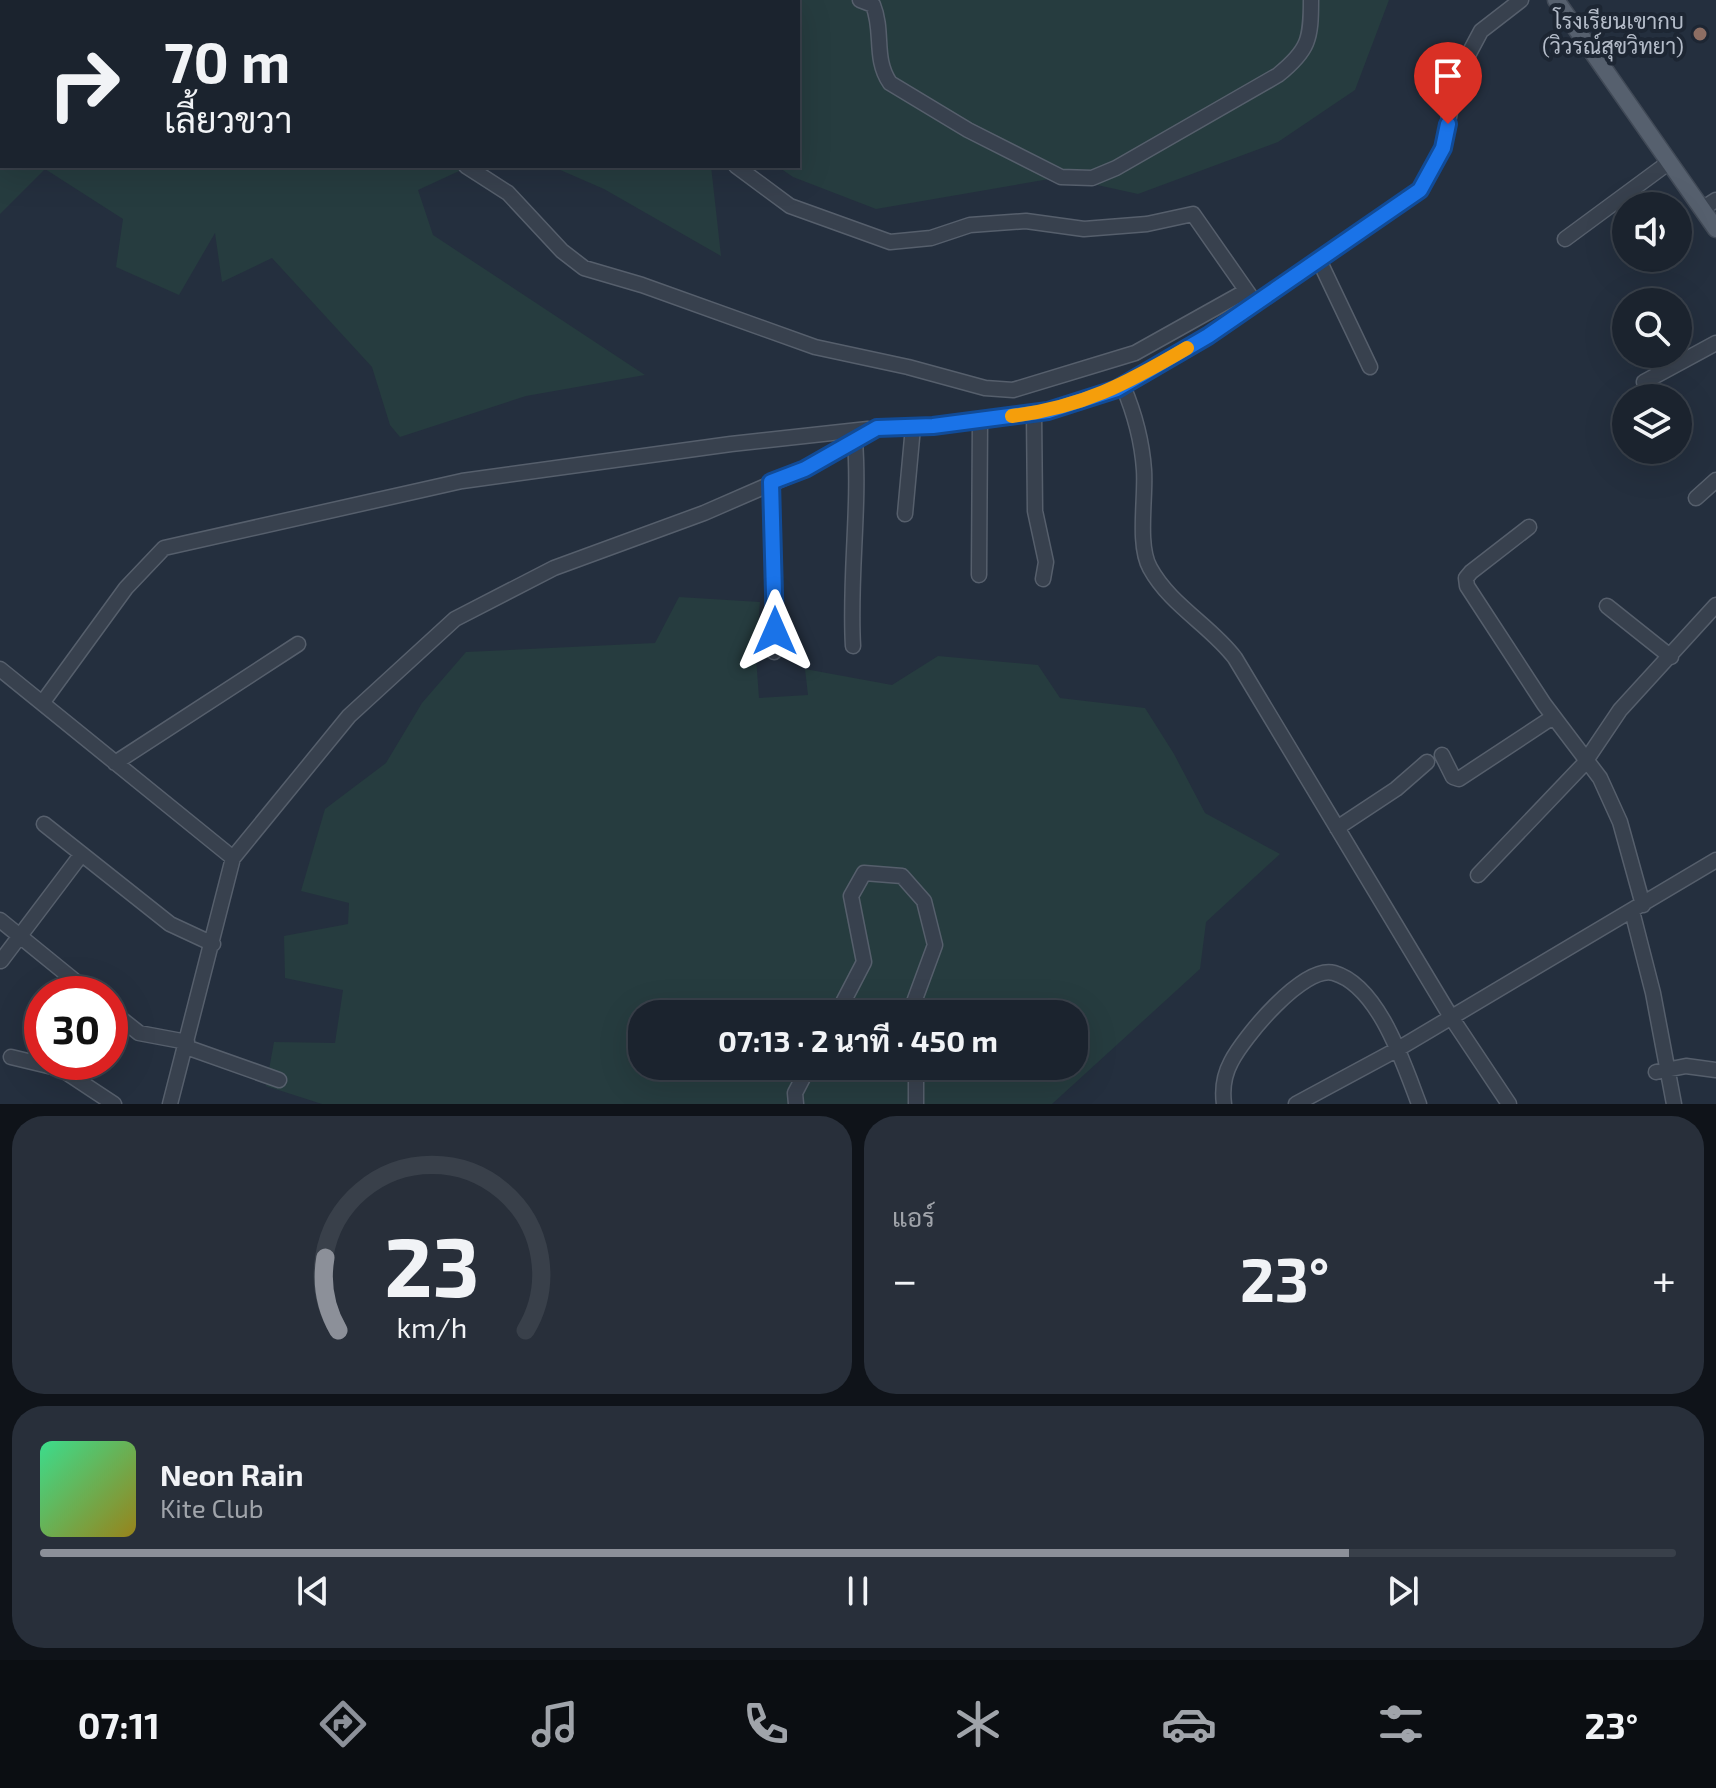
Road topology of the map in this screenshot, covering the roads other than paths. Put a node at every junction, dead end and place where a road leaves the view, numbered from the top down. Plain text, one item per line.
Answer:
1 (860, 0) edge
2 (1311, 0) edge
3 (1521, 0) edge
4 (1556, 0) edge
5 (1668, 163) junction
6 (469, 168) edge
7 (739, 168) edge
8 (1709, 205) edge
9 (1716, 229) edge
10 (1565, 239) dead end
11 (1319, 260) junction
12 (1246, 291) junction
13 (1255, 304) junction
14 (1716, 343) edge
15 (1370, 367) dead end
16 (1644, 382) dead end
17 (1123, 386) junction
18 (1034, 413) junction
19 (980, 420) junction
20 (913, 427) junction
21 (877, 428) junction
22 (855, 441) junction
23 (1716, 480) edge
24 (771, 482) junction
25 (1696, 498) dead end
26 (905, 514) dead end
27 (1529, 527) dead end
28 (979, 575) dead end
29 (1043, 579) dead end
30 (1716, 605) edge
31 (1607, 606) dead end
32 (298, 644) dead end
33 (853, 646) dead end
34 (774, 652) dead end
35 (1671, 657) junction
36 (0, 669) edge
37 (43, 702) junction
38 (1553, 717) junction
39 (1442, 755) dead end
40 (1586, 760) junction
41 (1427, 762) dead end
42 (115, 763) junction
43 (44, 824) dead end
44 (1337, 828) junction
45 (81, 855) junction
46 (233, 858) junction
47 (1716, 860) edge
48 (1478, 875) dead end
49 (1637, 908) junction
50 (0, 920) edge
51 (21, 937) junction
52 (213, 944) junction
53 (1, 961) edge
54 (69, 976) edge
55 (844, 1000) edge
56 (915, 1000) edge
57 (1451, 1017) junction
58 (128, 1024) edge
59 (187, 1044) junction
60 (1398, 1049) junction
61 (11, 1057) dead end
62 (1661, 1070) junction
63 (1716, 1070) edge
64 (279, 1080) dead end
65 (802, 1080) edge
66 (916, 1080) edge
67 (114, 1104) edge
68 (170, 1104) edge
69 (796, 1104) edge
70 (916, 1104) edge
71 (1224, 1104) edge
72 (1296, 1104) edge
73 (1419, 1104) edge
74 (1509, 1104) edge
75 (1674, 1104) edge

1 - 2 street
3 - 11 street
4 - 5 main road
5 - 8 main road
5 - 10 street
6 - 12 street
7 - 12 street
8 - 9 main road
11 - 13 street
11 - 15 street
12 - 13 street
13 - 17 street
14 - 16 street
17 - 18 street
17 - 44 street
18 - 19 street
18 - 29 street
19 - 20 street
19 - 28 street
20 - 21 street
20 - 26 street
21 - 22 street
21 - 37 street
22 - 24 street
22 - 33 street
23 - 25 street
24 - 34 street
24 - 46 street
27 - 38 street
30 - 35 street
31 - 35 street
32 - 42 street
35 - 40 street
36 - 37 street
37 - 42 street
38 - 39 street
38 - 40 street
40 - 48 street
40 - 49 street
41 - 44 street
42 - 46 street
43 - 45 street
44 - 57 street
45 - 51 street
45 - 52 street
46 - 52 street
47 - 49 street
49 - 57 street
49 - 62 street
50 - 51 street
51 - 53 street
51 - 54 street
52 - 59 street
55 - 56 street
57 - 60 street
57 - 74 street
58 - 59 street
59 - 64 street
59 - 68 street
60 - 71 street
60 - 72 street
60 - 73 street
61 - 67 street
62 - 63 street
62 - 75 street
65 - 69 street
66 - 70 street

